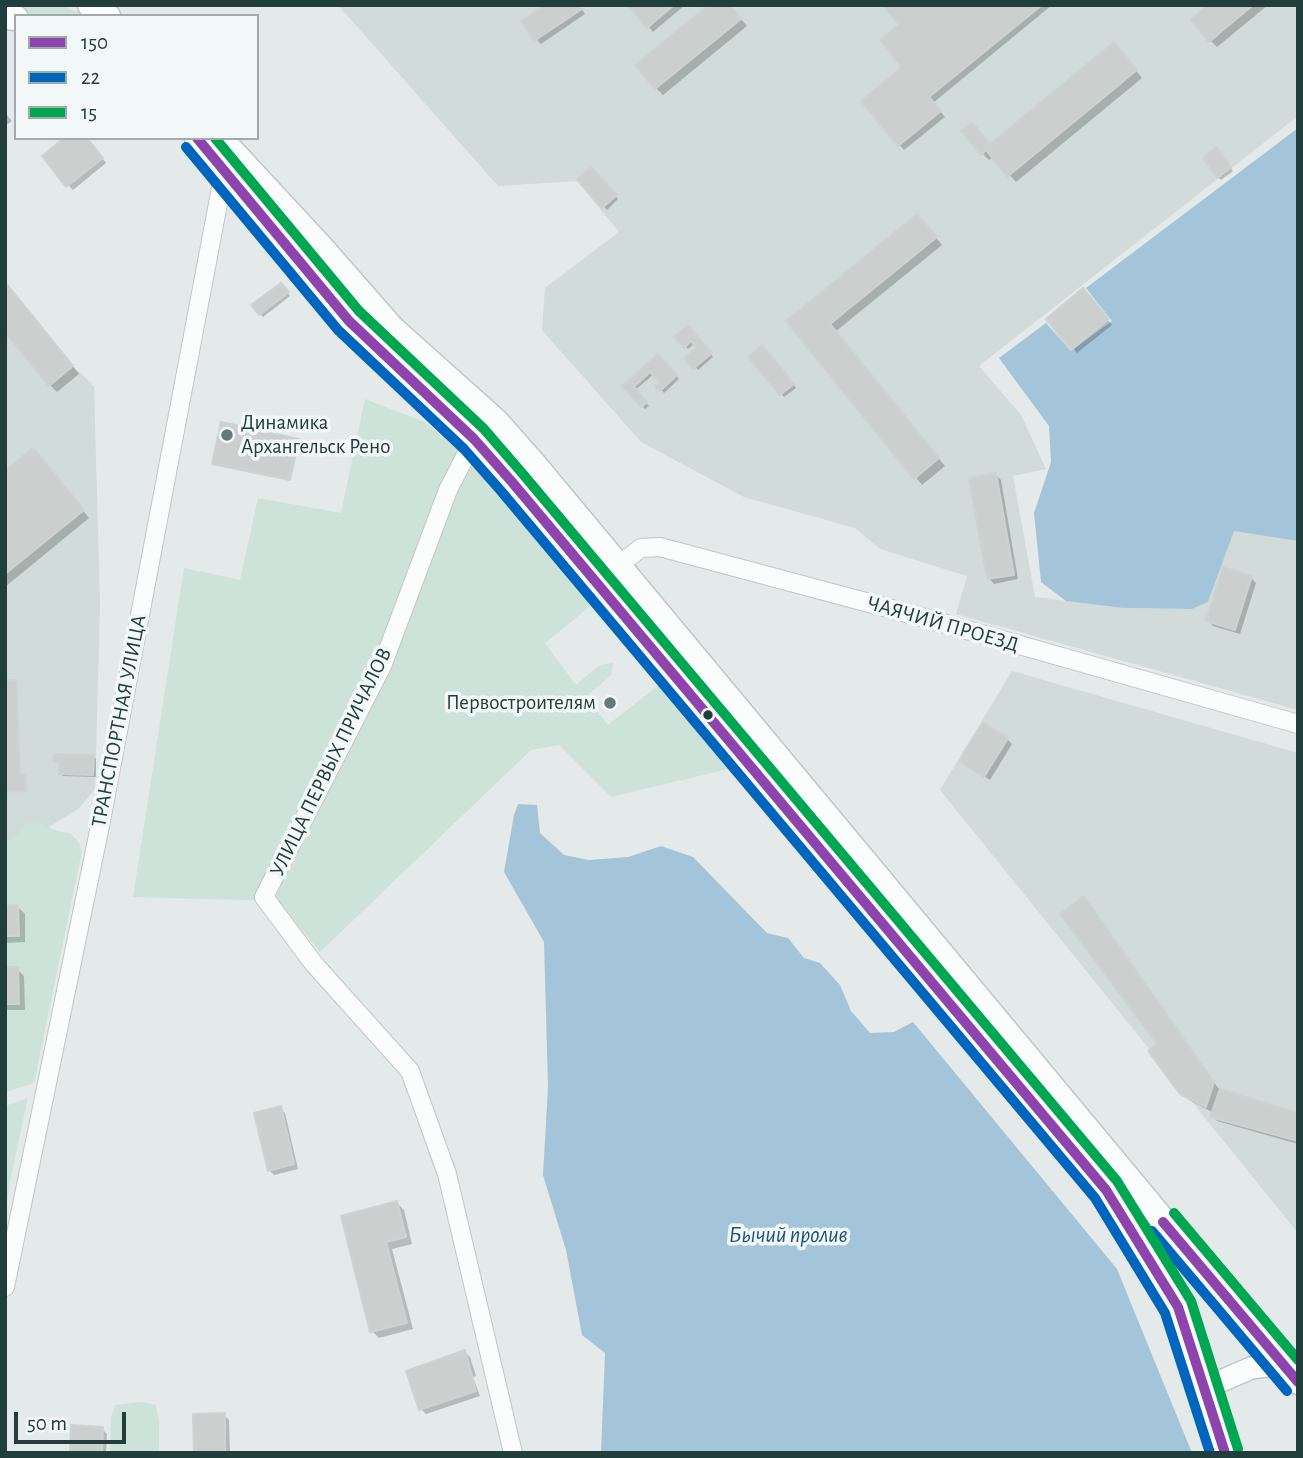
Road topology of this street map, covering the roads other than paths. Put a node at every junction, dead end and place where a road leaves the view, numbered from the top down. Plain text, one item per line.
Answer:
1 (199, 140) edge
2 (221, 140) edge
3 (231, 166) junction
4 (474, 439) junction
5 (618, 565) junction
6 (596, 582) junction
7 (1298, 724) edge
8 (8, 1262) edge
9 (5, 1287) edge
10 (1290, 1373) edge
11 (1205, 1388) junction
12 (513, 1453) edge
13 (1224, 1453) edge

1 - 3 main road
2 - 3 main road
3 - 4 main road
3 - 5 main road
3 - 8 street, ТРАНСПОРТНАЯ УЛИЦА
4 - 6 main road
4 - 12 street, УЛИЦА ПЕРВЫХ ПРИЧАЛОВ
5 - 6 street, ЧАЯЧИЙ ПРОЕЗД
5 - 7 street, ЧАЯЧИЙ ПРОЕЗД
5 - 10 main road
6 - 11 main road
8 - 9 street, ТРАНСПОРТНАЯ УЛИЦА
10 - 11 street
11 - 13 main road

